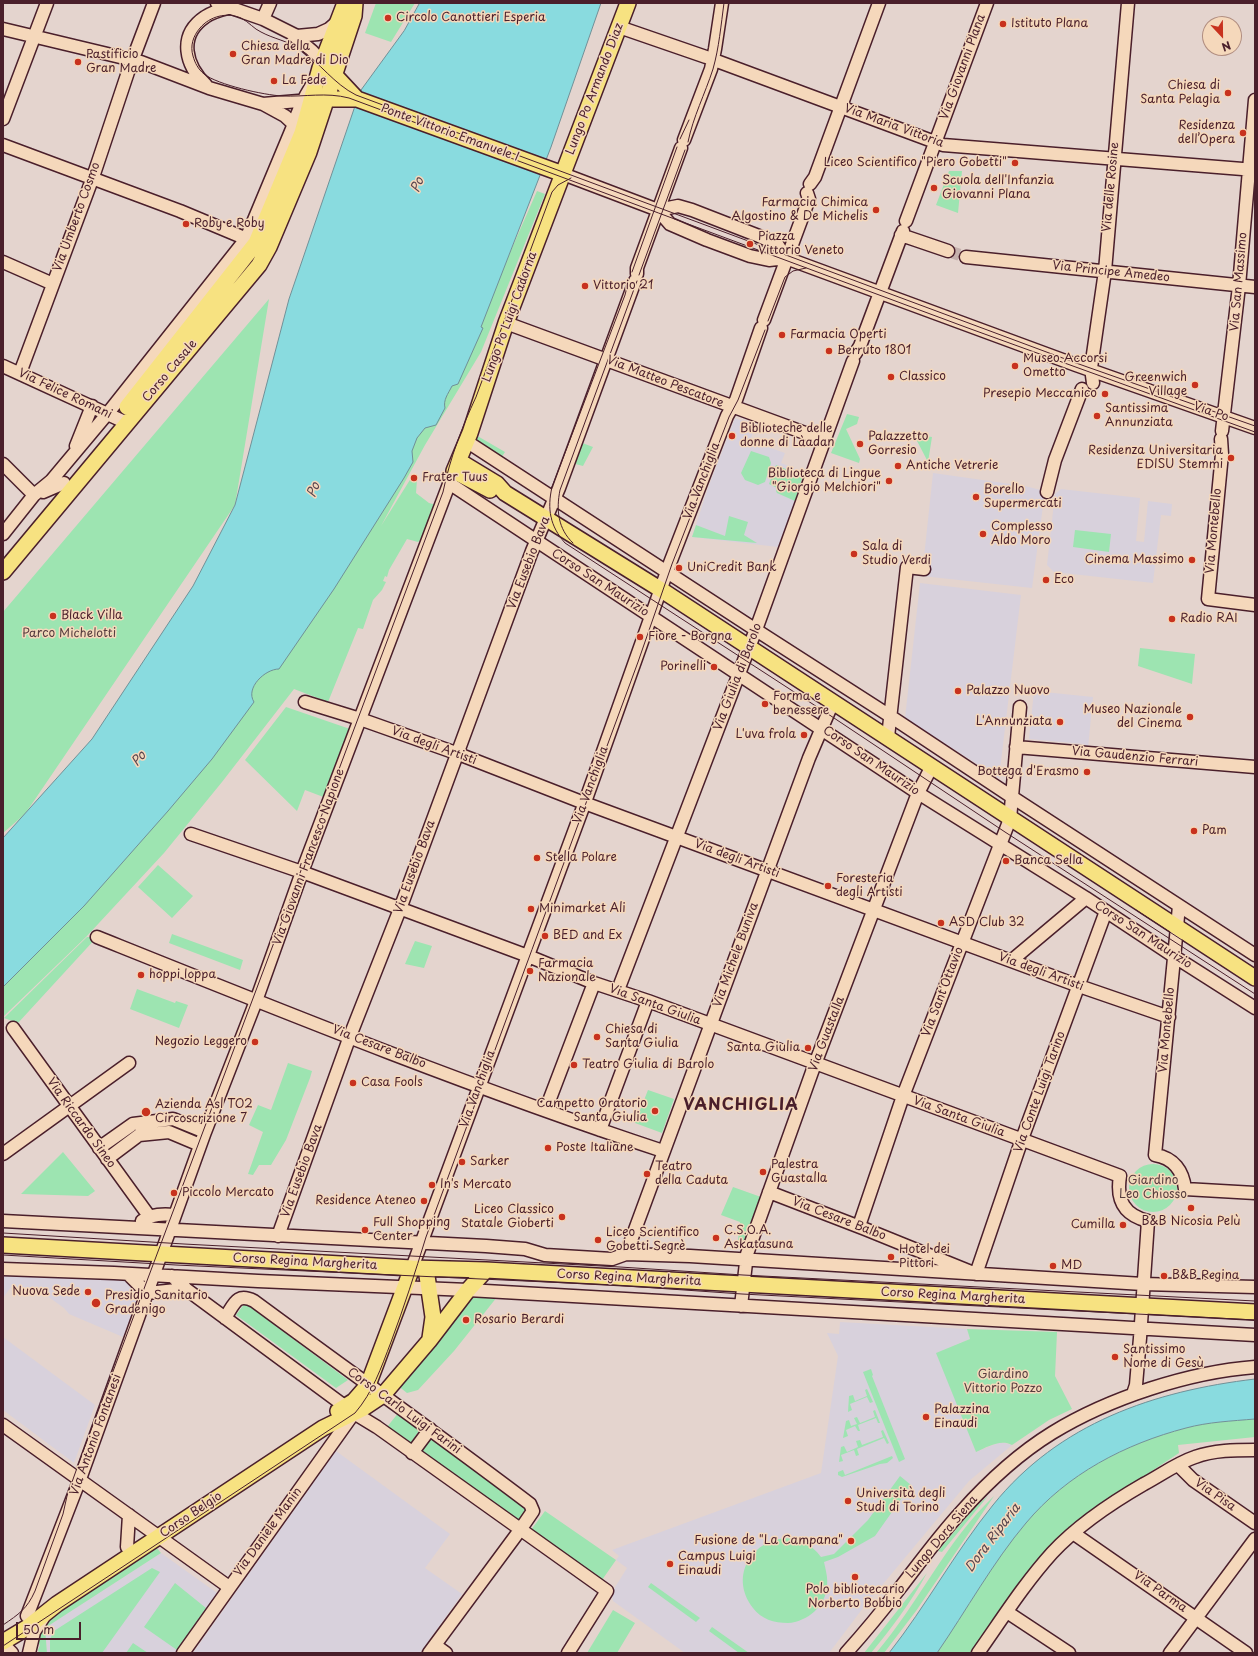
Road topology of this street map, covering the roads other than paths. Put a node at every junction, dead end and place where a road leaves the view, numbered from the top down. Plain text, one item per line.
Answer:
1 (48, 3) edge
2 (154, 3) edge
3 (270, 3) edge
4 (628, 3) edge
5 (722, 3) edge
6 (879, 3) edge
7 (987, 3) edge
8 (1128, 3) edge
9 (222, 5) edge
10 (349, 8) edge
11 (263, 19) junction
12 (336, 23) junction
13 (619, 27) junction
14 (3, 29) edge
15 (291, 34) junction
16 (34, 36) junction
17 (713, 59) junction
18 (133, 60) junction
19 (322, 62) junction
20 (334, 75) junction
21 (209, 88) junction
22 (327, 99) junction
23 (358, 99) junction
24 (307, 100) junction
25 (1255, 100) edge
26 (263, 104) junction
27 (841, 107) junction
28 (3, 119) edge
29 (298, 128) junction
30 (936, 143) junction
31 (3, 145) edge
32 (1114, 159) junction
33 (1252, 170) edge
34 (563, 174) junction
35 (93, 177) junction
36 (658, 210) junction
37 (904, 229) junction
38 (1249, 240) edge
39 (251, 241) junction
40 (943, 249) tunnel mouth
41 (966, 257) tunnel mouth
42 (786, 258) junction
43 (3, 262) edge
44 (1105, 271) junction
45 (53, 284) junction
46 (1239, 286) junction
47 (1255, 287) edge
48 (880, 292) junction
49 (506, 323) junction
50 (604, 359) junction
51 (3, 366) edge
52 (20, 373) junction
53 (1089, 381) junction
54 (92, 406) junction
55 (731, 407) junction
56 (1224, 417) junction
57 (118, 418) junction
58 (1255, 428) edge
59 (824, 440) junction
60 (466, 441) junction
61 (72, 457) junction
62 (3, 464) edge
63 (454, 472) junction
64 (64, 484) junction
65 (1047, 492) dead end
66 (34, 495) junction
67 (554, 498) junction
68 (546, 519) junction
69 (3, 534) edge
70 (537, 542) junction
71 (3, 556) edge
72 (924, 570) dead end
73 (3, 572) edge
74 (667, 572) junction
75 (662, 590) junction
76 (1255, 605) edge
77 (652, 616) junction
78 (756, 630) junction
79 (749, 647) junction
80 (739, 674) junction
81 (305, 702) dead end
82 (833, 702) junction
83 (1020, 707) dead end
84 (890, 716) junction
85 (360, 719) junction
86 (821, 728) junction
87 (888, 737) junction
88 (1016, 747) junction
89 (456, 753) junction
90 (932, 766) junction
91 (1255, 767) edge
92 (918, 793) junction
93 (1012, 797) junction
94 (585, 802) junction
95 (1010, 819) junction
96 (191, 834) dead end
97 (676, 837) junction
98 (999, 844) junction
99 (767, 871) junction
100 (302, 872) junction
101 (1086, 898) junction
102 (1179, 906) junction
103 (400, 909) junction
104 (874, 909) junction
105 (1106, 910) junction
106 (1177, 927) junction
107 (97, 937) dead end
108 (962, 943) junction
109 (1255, 955) edge
110 (528, 956) junction
111 (1175, 957) junction
112 (1011, 961) junction
113 (1255, 978) edge
114 (594, 983) junction
115 (1079, 986) junction
116 (618, 990) junction
117 (256, 1001) junction
118 (648, 1001) junction
119 (1255, 1008) edge
120 (1169, 1017) junction
121 (710, 1024) junction
122 (13, 1028) dead end
123 (350, 1036) junction
124 (129, 1063) dead end
125 (816, 1064) junction
126 (480, 1086) junction
127 (903, 1096) junction
128 (68, 1106) junction
129 (546, 1109) junction
130 (184, 1124) junction
131 (154, 1128) junction
132 (600, 1130) junction
133 (121, 1132) junction
134 (205, 1132) junction
135 (179, 1136) junction
136 (1022, 1139) junction
137 (129, 1143) junction
138 (200, 1145) junction
139 (99, 1148) junction
140 (663, 1151) junction
141 (3, 1154) edge
142 (107, 1159) junction
143 (768, 1192) junction
144 (1255, 1193) edge
145 (176, 1215) junction
146 (149, 1216) junction
147 (3, 1221) edge
148 (859, 1226) junction
149 (133, 1228) junction
150 (170, 1230) junction
151 (278, 1236) junction
152 (422, 1242) junction
153 (3, 1245) edge
154 (162, 1253) junction
155 (626, 1254) junction
156 (745, 1259) junction
157 (419, 1268) junction
158 (3, 1269) edge
159 (486, 1270) junction
160 (128, 1274) junction
161 (976, 1274) junction
162 (155, 1275) junction
163 (172, 1276) junction
164 (258, 1281) junction
165 (1143, 1284) junction
166 (742, 1285) junction
167 (1255, 1287) edge
168 (404, 1288) junction
169 (186, 1289) junction
170 (430, 1289) junction
171 (468, 1290) junction
172 (147, 1293) junction
173 (254, 1301) junction
174 (741, 1306) junction
175 (1142, 1306) junction
176 (1255, 1312) edge
177 (225, 1318) junction
178 (1141, 1329) junction
179 (1255, 1335) edge
180 (429, 1340) junction
181 (1255, 1368) edge
182 (368, 1385) junction
183 (1133, 1394) junction
184 (383, 1395) junction
185 (350, 1410) junction
186 (3, 1426) edge
187 (430, 1429) junction
188 (1255, 1450) edge
189 (412, 1453) junction
190 (1178, 1465) junction
191 (80, 1479) junction
192 (129, 1515) junction
193 (1255, 1523) edge
194 (520, 1530) junction
195 (1073, 1533) junction
196 (155, 1534) junction
197 (1255, 1539) edge
198 (127, 1547) junction
199 (229, 1587) junction
200 (48, 1611) junction
201 (1007, 1612) junction
202 (27, 1616) junction
203 (1196, 1617) junction
204 (3, 1632) edge
205 (3, 1643) edge
206 (432, 1649) edge
207 (12, 1653) edge
208 (29, 1653) edge
209 (183, 1653) edge
210 (446, 1653) edge
211 (568, 1653) edge
212 (846, 1653) edge
213 (978, 1653) edge
214 (1069, 1653) edge
215 (1170, 1653) edge
216 (1246, 1653) edge

1 - 16 street
2 - 18 street, Via Umberto Cosmo
3 - 11 street
4 - 13 main road, Lungo Po Armando Diaz
5 - 17 street
6 - 27 street
7 - 30 street, Via Giovanni Plana
8 - 32 street, Via delle Rosine
9 - 11 street
9 - 21 street
10 - 12 main road
10 - 20 main road, Corso Casale
11 - 15 street
12 - 15 street
12 - 19 main road
13 - 17 street, Via Maria Vittoria
13 - 34 main road, Lungo Po Armando Diaz
14 - 16 street
15 - 19 street
16 - 18 street
16 - 28 street
17 - 27 street, Via Maria Vittoria
17 - 36 street
18 - 21 street
18 - 35 street, Via Umberto Cosmo
19 - 20 main road
19 - 24 main road
20 - 22 main road, Corso Casale
20 - 23 main road
21 - 26 street
22 - 23 main road
22 - 24 main road
22 - 57 main road, Corso Casale
23 - 34 main road, Ponte Vittorio Emanuele I
24 - 26 street
24 - 29 main road, Corso Casale
25 - 33 street, Via San Massimo
26 - 29 street
27 - 30 street, Via Maria Vittoria
27 - 42 street
29 - 39 street, Corso Casale
29 - 39 main road, Corso Casale
30 - 32 street, Via Maria Vittoria
30 - 37 street, Via Giovanni Plana
31 - 35 street
32 - 33 street, Via Maria Vittoria
32 - 44 street, Via delle Rosine
33 - 38 street, Via San Massimo
34 - 36 street
34 - 49 main road, Lungo Po Luigi Cadorna
35 - 39 street
35 - 45 street, Via Umberto Cosmo
36 - 42 street
36 - 42 street
36 - 50 street, Via Eusebio Bava
37 - 40 street
37 - 48 street
38 - 46 street, Via San Massimo
39 - 57 main road, Corso Casale
41 - 44 street, Via Principe Amedeo
42 - 48 street
42 - 55 street, Via Vanchiglia
43 - 45 street
44 - 46 street, Via Principe Amedeo
44 - 53 street, Via delle Rosine
45 - 52 street, Via Umberto Cosmo
46 - 47 street, Via Principe Amedeo
46 - 56 street, Via San Massimo
48 - 53 street, Via Po
48 - 59 street, Via Giulia di Barolo
49 - 50 street, Via Matteo Pescatore
49 - 60 main road, Lungo Po Luigi Cadorna
50 - 55 street, Via Matteo Pescatore
50 - 67 street, Via Eusebio Bava
51 - 52 street, Via Felice Romani
52 - 54 street, Via Felice Romani
53 - 56 street, Via Po
53 - 65 street
54 - 57 street, Via Felice Romani
54 - 61 street, Corso Casale
55 - 59 street, Via Matteo Pescatore
55 - 74 street, Via Vanchiglia
56 - 58 street, Via Po
56 - 76 street, Via Montebello
57 - 61 street, Corso Casale
57 - 64 main road, Corso Casale
57 - 73 main road, Corso Casale
59 - 78 street, Via Giulia di Barolo
60 - 63 main road, Lungo Po Luigi Cadorna
60 - 67 street
61 - 66 street, Corso Casale
62 - 66 street
63 - 68 main road, Corso San Maurizio
63 - 70 street, Corso San Maurizio
63 - 85 street, Via Giovanni Francesco Napione
64 - 66 street
64 - 71 main road, Corso Casale
66 - 69 street, Corso Casale
67 - 68 street, Via Eusebio Bava
67 - 74 street
68 - 70 street, Via Eusebio Bava
68 - 75 main road, Corso San Maurizio
70 - 77 street, Corso San Maurizio
70 - 89 street, Via Eusebio Bava
72 - 84 street
74 - 75 street, Via Vanchiglia
74 - 78 street
75 - 77 street, Via Vanchiglia
75 - 79 main road, Corso San Maurizio
77 - 80 street, Corso San Maurizio
77 - 94 street, Via Vanchiglia
78 - 79 street, Via Giulia di Barolo
78 - 84 street
79 - 80 street, Via Giulia di Barolo
79 - 82 main road, Corso San Maurizio
80 - 86 street, Corso San Maurizio
80 - 97 street, Via Giulia di Barolo
81 - 85 street, Via degli Artisti
82 - 86 street, Via Michele Buniva
82 - 87 main road, Corso San Maurizio
83 - 88 street, Via Sant'Ottavio
84 - 87 street
84 - 93 street
85 - 89 street, Via degli Artisti
85 - 100 street, Via Giovanni Francesco Napione
86 - 92 street, Corso San Maurizio
86 - 99 street, Via Michele Buniva
87 - 90 main road, Corso San Maurizio
88 - 91 street, Via Gaudenzio Ferrari
88 - 93 street, Via Sant'Ottavio
89 - 94 street, Via degli Artisti
89 - 103 street, Via Eusebio Bava
90 - 92 street, Via Guastalla
90 - 95 main road, Corso San Maurizio
92 - 98 street, Corso San Maurizio
92 - 104 street, Via Guastalla
93 - 95 street, Via Sant'Ottavio
93 - 102 street
94 - 97 street, Via degli Artisti
94 - 110 street, Via Vanchiglia
95 - 98 street, Via Sant'Ottavio
95 - 106 main road, Corso San Maurizio
96 - 100 street, Via Santa Giulia
97 - 99 street, Via degli Artisti
97 - 116 street, Via Giulia di Barolo
98 - 101 street, Corso San Maurizio
98 - 108 street, Via Sant'Ottavio
99 - 104 street, Via degli Artisti
99 - 121 street, Via Michele Buniva
100 - 103 street, Via Santa Giulia
100 - 117 street, Via Giovanni Francesco Napione
101 - 105 street, Corso San Maurizio
101 - 112 street
102 - 106 street, Via Montebello
102 - 109 street
103 - 110 street, Via Santa Giulia
103 - 123 street, Via Eusebio Bava
104 - 108 street, Via degli Artisti
104 - 125 street, Via Guastalla
105 - 111 street, Corso San Maurizio
105 - 115 street, Via Conte Luigi Tarino
106 - 111 street, Via Montebello
106 - 113 main road, Corso San Maurizio
107 - 117 street, Via Cesare Balbo
108 - 112 street, Via degli Artisti
108 - 127 street, Via Sant'Ottavio
110 - 114 street, Via Santa Giulia
110 - 126 street, Via Vanchiglia
111 - 119 street, Corso San Maurizio
111 - 120 street, Via Montebello
112 - 115 street, Via degli Artisti
114 - 116 street, Via Santa Giulia
114 - 129 street
115 - 120 street, Via degli Artisti
115 - 136 street, Via Conte Luigi Tarino
116 - 118 street, Via Santa Giulia
117 - 123 street, Via Cesare Balbo
117 - 134 street, Via Giovanni Francesco Napione
118 - 121 street, Via Santa Giulia
118 - 132 street
120 - 144 street, Via Montebello
121 - 125 street, Via Santa Giulia
121 - 140 street, Via Michele Buniva
122 - 128 street, Via Riccardo Sineo
123 - 126 street, Via Cesare Balbo
123 - 151 street, Via Eusebio Bava
124 - 128 street
125 - 127 street, Via Santa Giulia
125 - 143 street, Via Guastalla
126 - 129 street, Via Cesare Balbo
126 - 152 street, Via Vanchiglia
127 - 136 street, Via Santa Giulia
127 - 148 street, Via Sant'Ottavio
128 - 139 street, Via Riccardo Sineo
128 - 141 street
129 - 132 street, Via Cesare Balbo
130 - 131 street
130 - 134 street
130 - 135 street
131 - 133 street
131 - 135 street
131 - 137 street
132 - 140 street, Via Cesare Balbo
133 - 137 street
133 - 139 street
134 - 138 street, Via Giovanni Francesco Napione
135 - 138 street
136 - 161 street, Via Conte Luigi Tarino
136 - 165 street, Via Santa Giulia
137 - 142 street
138 - 145 street, Via Giovanni Francesco Napione
139 - 142 street, Via Riccardo Sineo
140 - 155 street, Via Michele Buniva
142 - 146 street, Via Riccardo Sineo
143 - 148 street, Via Cesare Balbo
143 - 156 street, Via Guastalla
145 - 146 street
145 - 150 street, Via Giovanni Francesco Napione
146 - 149 street
147 - 149 street, Corso Regina Margherita
148 - 161 street, Via Cesare Balbo
149 - 150 street, Corso Regina Margherita
150 - 151 street, Corso Regina Margherita
150 - 154 street, Via Giovanni Francesco Napione
151 - 152 street, Corso Regina Margherita
152 - 155 street, Corso Regina Margherita
152 - 157 street, Via Vanchiglia
153 - 154 main road, Corso Regina Margherita
154 - 157 main road, Corso Regina Margherita
154 - 162 street, Via Antonio Fontanesi
155 - 156 street, Corso Regina Margherita
156 - 161 street, Corso Regina Margherita
156 - 166 street, Via Guastalla
157 - 159 main road, Corso Regina Margherita
157 - 168 main road, Corso Belgio
157 - 170 main road
158 - 160 street, Corso Regina Margherita
159 - 166 main road, Corso Regina Margherita
159 - 171 main road, Corso Belgio
160 - 162 street, Corso Regina Margherita
160 - 172 street
161 - 165 street, Corso Regina Margherita
162 - 163 street, Corso Regina Margherita
162 - 172 street, Via Antonio Fontanesi
163 - 164 street, Corso Regina Margherita
163 - 169 street
164 - 168 street, Corso Regina Margherita
164 - 173 street
165 - 167 street, Corso Regina Margherita
165 - 175 street
166 - 174 street, Via Guastalla
166 - 175 main road, Corso Regina Margherita
168 - 170 street, Corso Regina Margherita
168 - 182 main road, Corso Belgio
169 - 172 street
169 - 177 street
170 - 171 street, Corso Regina Margherita
170 - 180 main road
171 - 174 street, Corso Regina Margherita
171 - 180 main road, Corso Belgio
172 - 191 street, Via Antonio Fontanesi
173 - 177 street
173 - 182 street, Corso Carlo Luigi Farini
174 - 178 street, Corso Regina Margherita
175 - 176 main road, Corso Regina Margherita
175 - 178 street
177 - 185 street
178 - 179 street, Corso Regina Margherita
178 - 183 street
180 - 184 main road, Corso Belgio
181 - 183 street, Lungo Dora Siena
182 - 184 street, Corso Carlo Luigi Farini
182 - 185 main road, Corso Belgio
183 - 212 street, Lungo Dora Siena
184 - 185 main road, Corso Belgio
184 - 187 street, Corso Carlo Luigi Farini
185 - 189 street
185 - 196 main road, Corso Belgio
185 - 199 street, Via Daniele Manin
186 - 191 street
187 - 189 street
187 - 194 street, Corso Carlo Luigi Farini
188 - 190 street
189 - 194 street
190 - 193 street, Via Pisa
190 - 195 street
191 - 192 street
191 - 202 street, Via Antonio Fontanesi
192 - 196 street
192 - 198 street
194 - 206 street
194 - 211 street
195 - 201 street
195 - 203 street, Via Parma
196 - 198 main road, Corso Belgio
196 - 199 street
196 - 200 main road, Corso Belgio
197 - 203 street
198 - 202 main road, Corso Belgio
199 - 209 street, Via Daniele Manin
200 - 205 main road, Corso Belgio
200 - 208 street
201 - 213 street
201 - 214 street
202 - 204 main road, Corso Belgio
203 - 215 street
203 - 216 street, Via Parma
205 - 207 street
206 - 210 street

